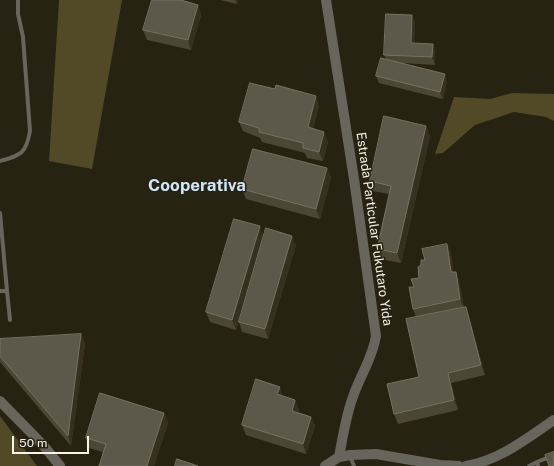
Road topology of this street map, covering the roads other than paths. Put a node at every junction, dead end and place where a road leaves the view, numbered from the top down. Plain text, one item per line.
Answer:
1 (18, 0) edge
2 (326, 0) edge
3 (0, 161) edge
4 (0, 212) edge
5 (0, 291) edge
6 (7, 291) junction
7 (10, 320) dead end
8 (0, 401) edge
9 (554, 420) edge
10 (350, 455) junction
11 (554, 455) edge
12 (339, 457) junction
13 (537, 464) edge
14 (60, 466) edge
15 (325, 466) edge
16 (354, 466) edge
17 (459, 466) edge
18 (466, 466) edge
19 (529, 466) edge

1 - 3 lane
2 - 12 street, Estrada Particular Fukutaro Yida
4 - 6 lane
5 - 6 lane
6 - 7 lane
8 - 14 street
9 - 18 street
10 - 12 street
10 - 16 lane
10 - 17 street
11 - 13 lane
12 - 15 street
13 - 19 lane

